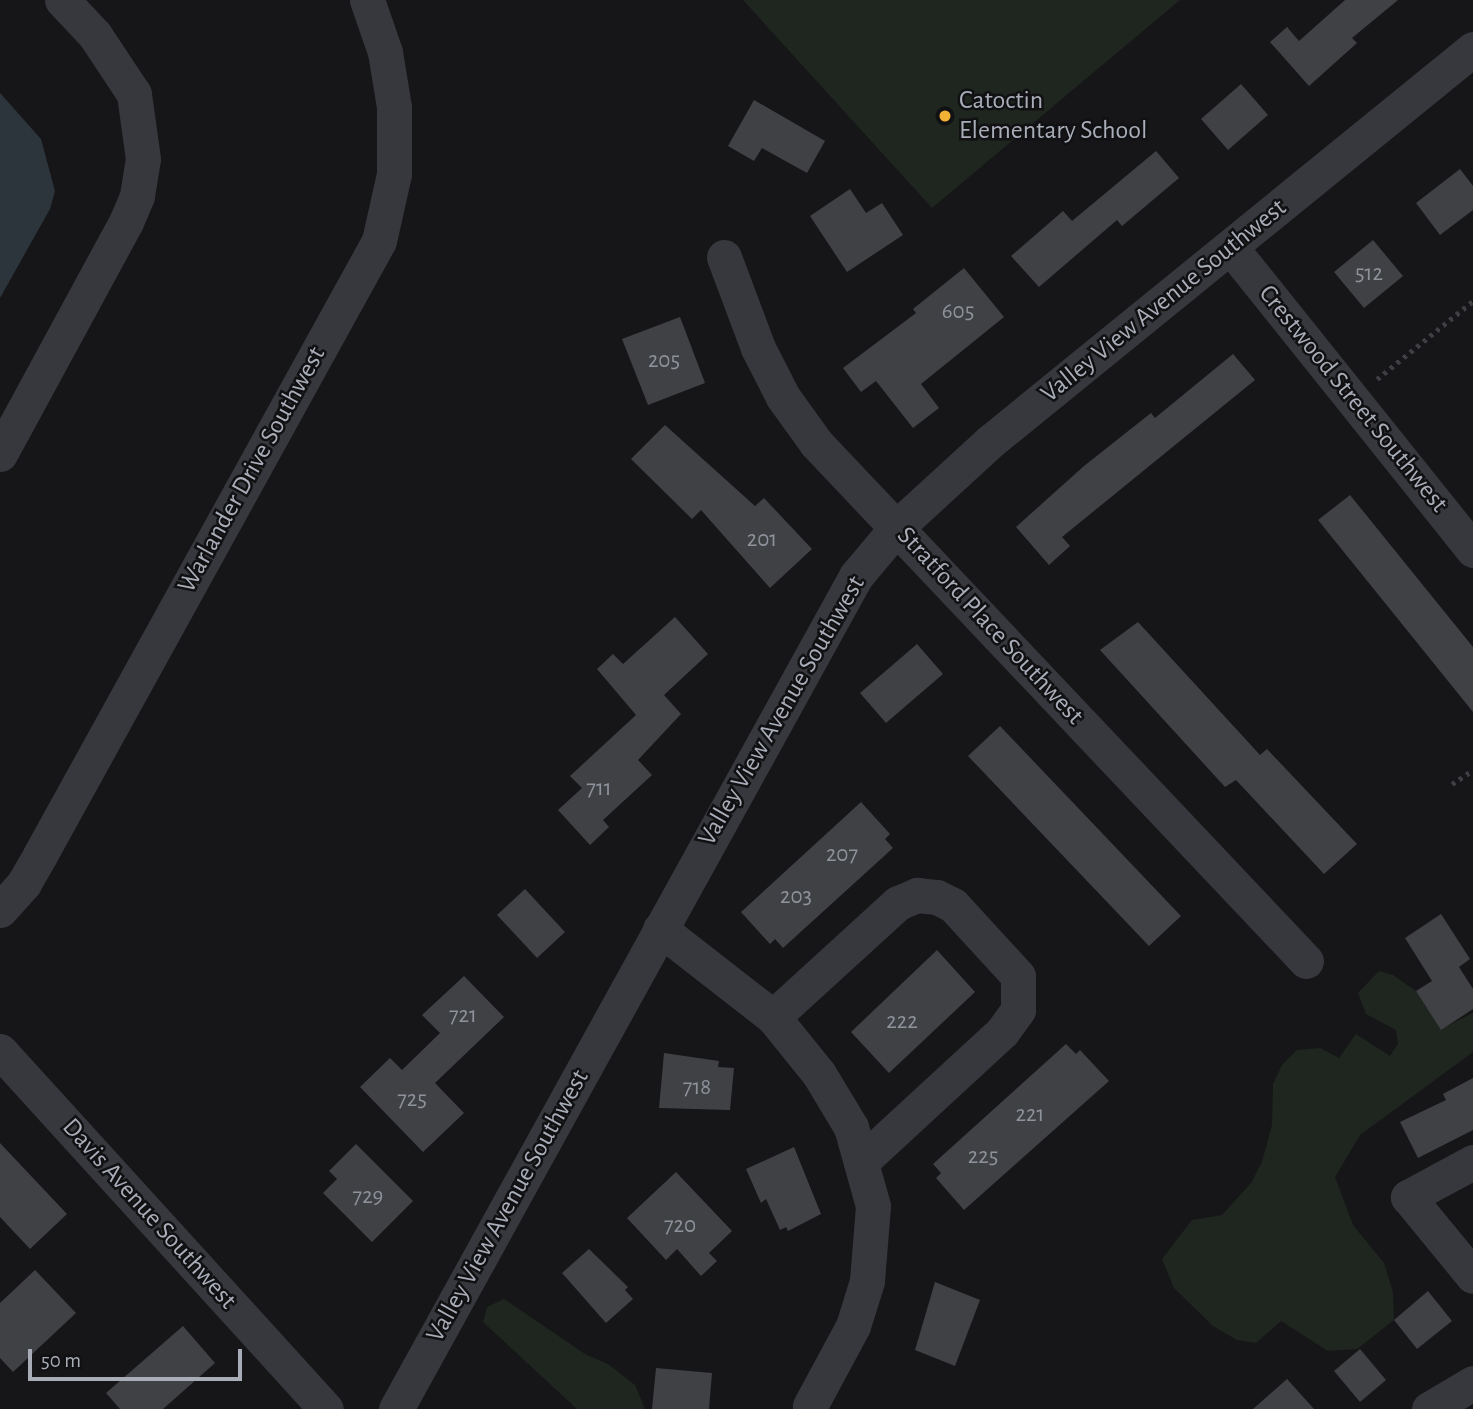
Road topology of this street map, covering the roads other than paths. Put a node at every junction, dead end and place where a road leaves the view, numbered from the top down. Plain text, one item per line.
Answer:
1 (62, 0) edge
2 (367, 0) edge
3 (1473, 49) edge
4 (1232, 249) junction
5 (724, 257) dead end
6 (0, 454) edge
7 (898, 526) junction
8 (1468, 533) edge
9 (0, 910) edge
10 (660, 929) junction
11 (1306, 961) dead end
12 (773, 1017) junction
13 (0, 1051) edge
14 (861, 1162) junction
15 (1473, 1162) edge
16 (1473, 1276) edge
17 (1473, 1383) edge
18 (810, 1406) dead end
19 (326, 1409) edge
20 (396, 1409) edge
21 (1429, 1409) edge

1 - 6 street
2 - 9 street, Warlander Drive Southwest
3 - 4 street, Valley View Avenue Southwest
4 - 7 street, Valley View Avenue Southwest
4 - 8 street, Crestwood Street Southwest
5 - 7 street, Stratford Place Southwest
7 - 10 street, Valley View Avenue Southwest
7 - 11 street, Stratford Place Southwest
10 - 12 street
10 - 20 street, Valley View Avenue Southwest
12 - 14 street
12 - 14 street
13 - 19 street, Davis Avenue Southwest
14 - 18 street
15 - 16 street
17 - 21 street

